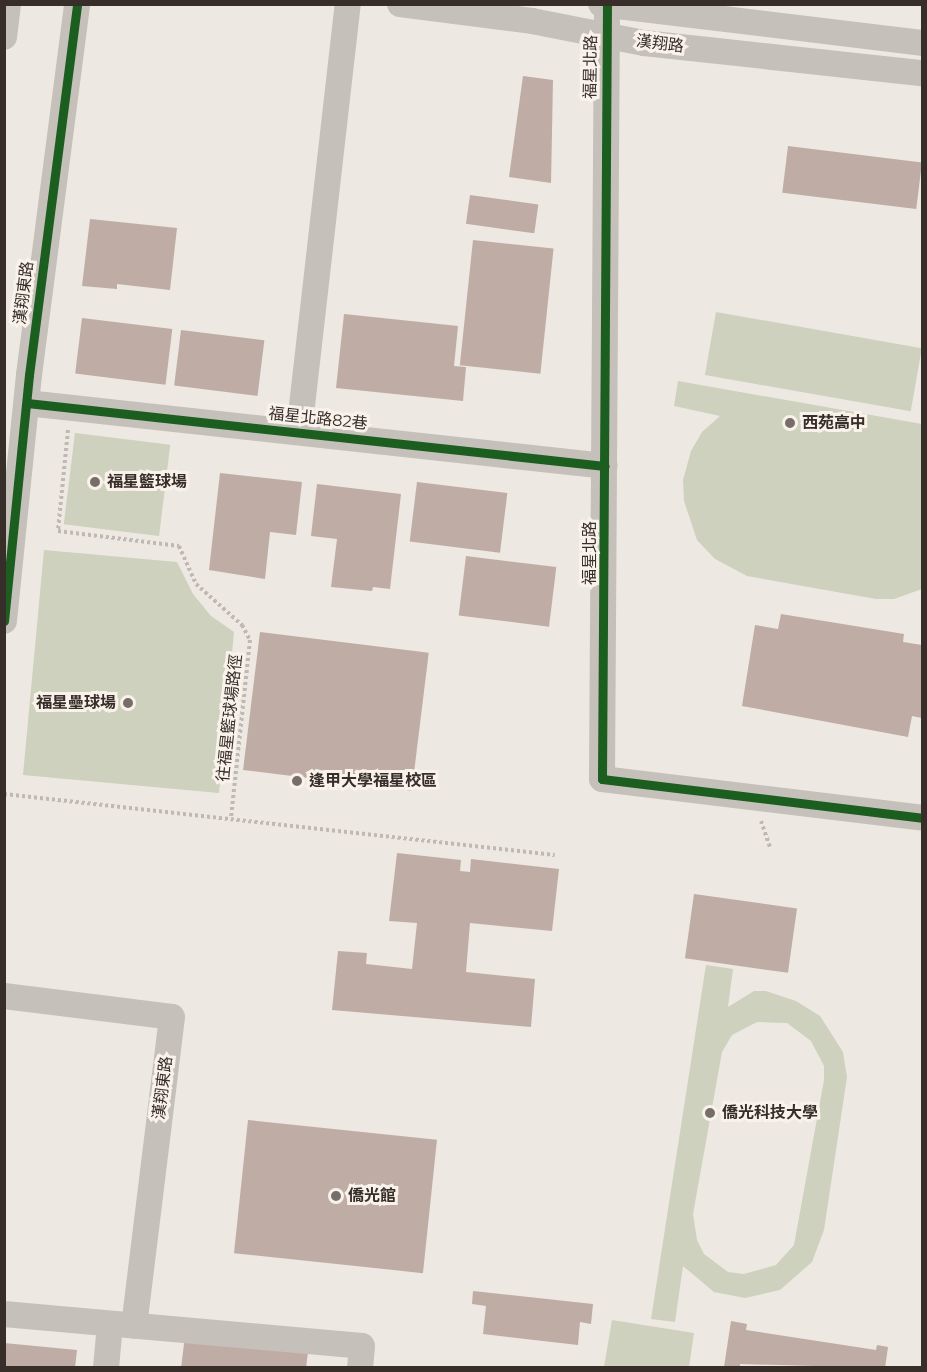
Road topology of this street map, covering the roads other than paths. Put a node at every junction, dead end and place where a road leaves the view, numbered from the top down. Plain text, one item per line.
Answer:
1 (8, 4) edge
2 (76, 4) edge
3 (348, 4) edge
4 (400, 4) edge
5 (601, 4) edge
6 (607, 5) edge
7 (606, 36) junction
8 (4, 37) edge
9 (922, 43) edge
10 (922, 73) edge
11 (27, 402) junction
12 (298, 432) junction
13 (605, 466) junction
14 (4, 621) edge
15 (922, 818) edge
16 (4, 996) edge
17 (4, 1314) edge
18 (122, 1325) junction
19 (106, 1368) edge
20 (360, 1368) edge

1 - 8 street
2 - 11 street, 漢翔東路
3 - 12 street
4 - 7 street, 漢翔路
5 - 6 street, 漢翔路
6 - 7 street, 福星北路
6 - 9 street, 漢翔路
7 - 10 street, 漢翔路
7 - 13 street, 福星北路
11 - 12 street, 福星北路82巷
11 - 14 street, 漢翔東路
12 - 13 street, 福星北路82巷
13 - 15 street, 福星北路
16 - 18 street, 漢翔東路
17 - 18 street
18 - 19 street
18 - 20 street

